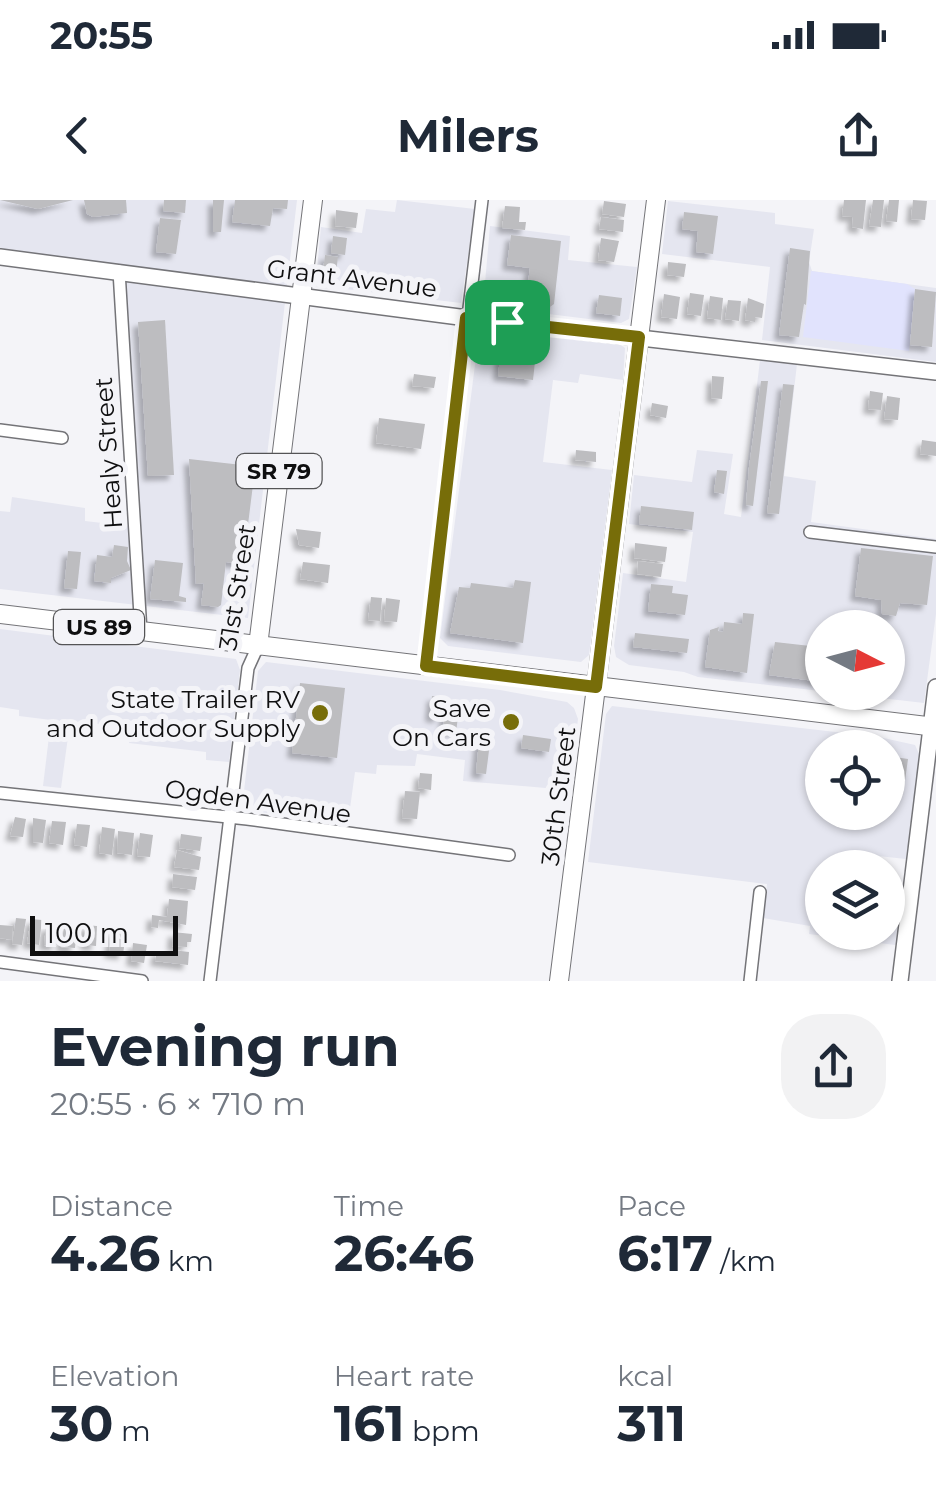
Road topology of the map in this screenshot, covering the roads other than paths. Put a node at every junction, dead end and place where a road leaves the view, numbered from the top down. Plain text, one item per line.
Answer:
1 (312, 200) edge
2 (482, 200) edge
3 (656, 200) edge
4 (0, 256) edge
5 (119, 271) junction
6 (301, 296) junction
7 (466, 318) junction
8 (639, 337) junction
9 (936, 372) edge
10 (0, 430) edge
11 (62, 438) dead end
12 (810, 532) dead end
13 (936, 547) edge
14 (0, 614) edge
15 (142, 632) junction
16 (258, 646) junction
17 (426, 666) junction
18 (596, 687) junction
19 (936, 687) edge
20 (934, 727) edge
21 (0, 792) edge
22 (231, 818) junction
23 (509, 855) dead end
24 (760, 892) dead end
25 (0, 962) edge
26 (142, 981) edge
27 (210, 981) edge
28 (559, 981) edge
29 (750, 981) edge
30 (900, 981) edge

1 - 6 main road, 31st Street / SR 79
2 - 7 street
3 - 8 main road, 30th Street
4 - 5 street, Grant Avenue
5 - 6 street, Grant Avenue
5 - 15 street, Healy Street
6 - 7 street, Grant Avenue
6 - 16 main road, 31st Street / SR 79
7 - 8 street, Grant Avenue
7 - 17 street
8 - 9 street, Grant Avenue
8 - 18 main road, 30th Street
10 - 11 street
12 - 13 street
14 - 15 main road, US 89
15 - 16 main road, US 89
16 - 17 main road, US 89
16 - 22 street, 31st Street
17 - 18 main road, US 89
18 - 20 main road, US 89
18 - 28 main road, 30th Street
19 - 20 street
20 - 30 street
21 - 22 street, Ogden Avenue
22 - 23 street, Ogden Avenue
22 - 27 street, 31st Street
24 - 29 street
25 - 26 street

